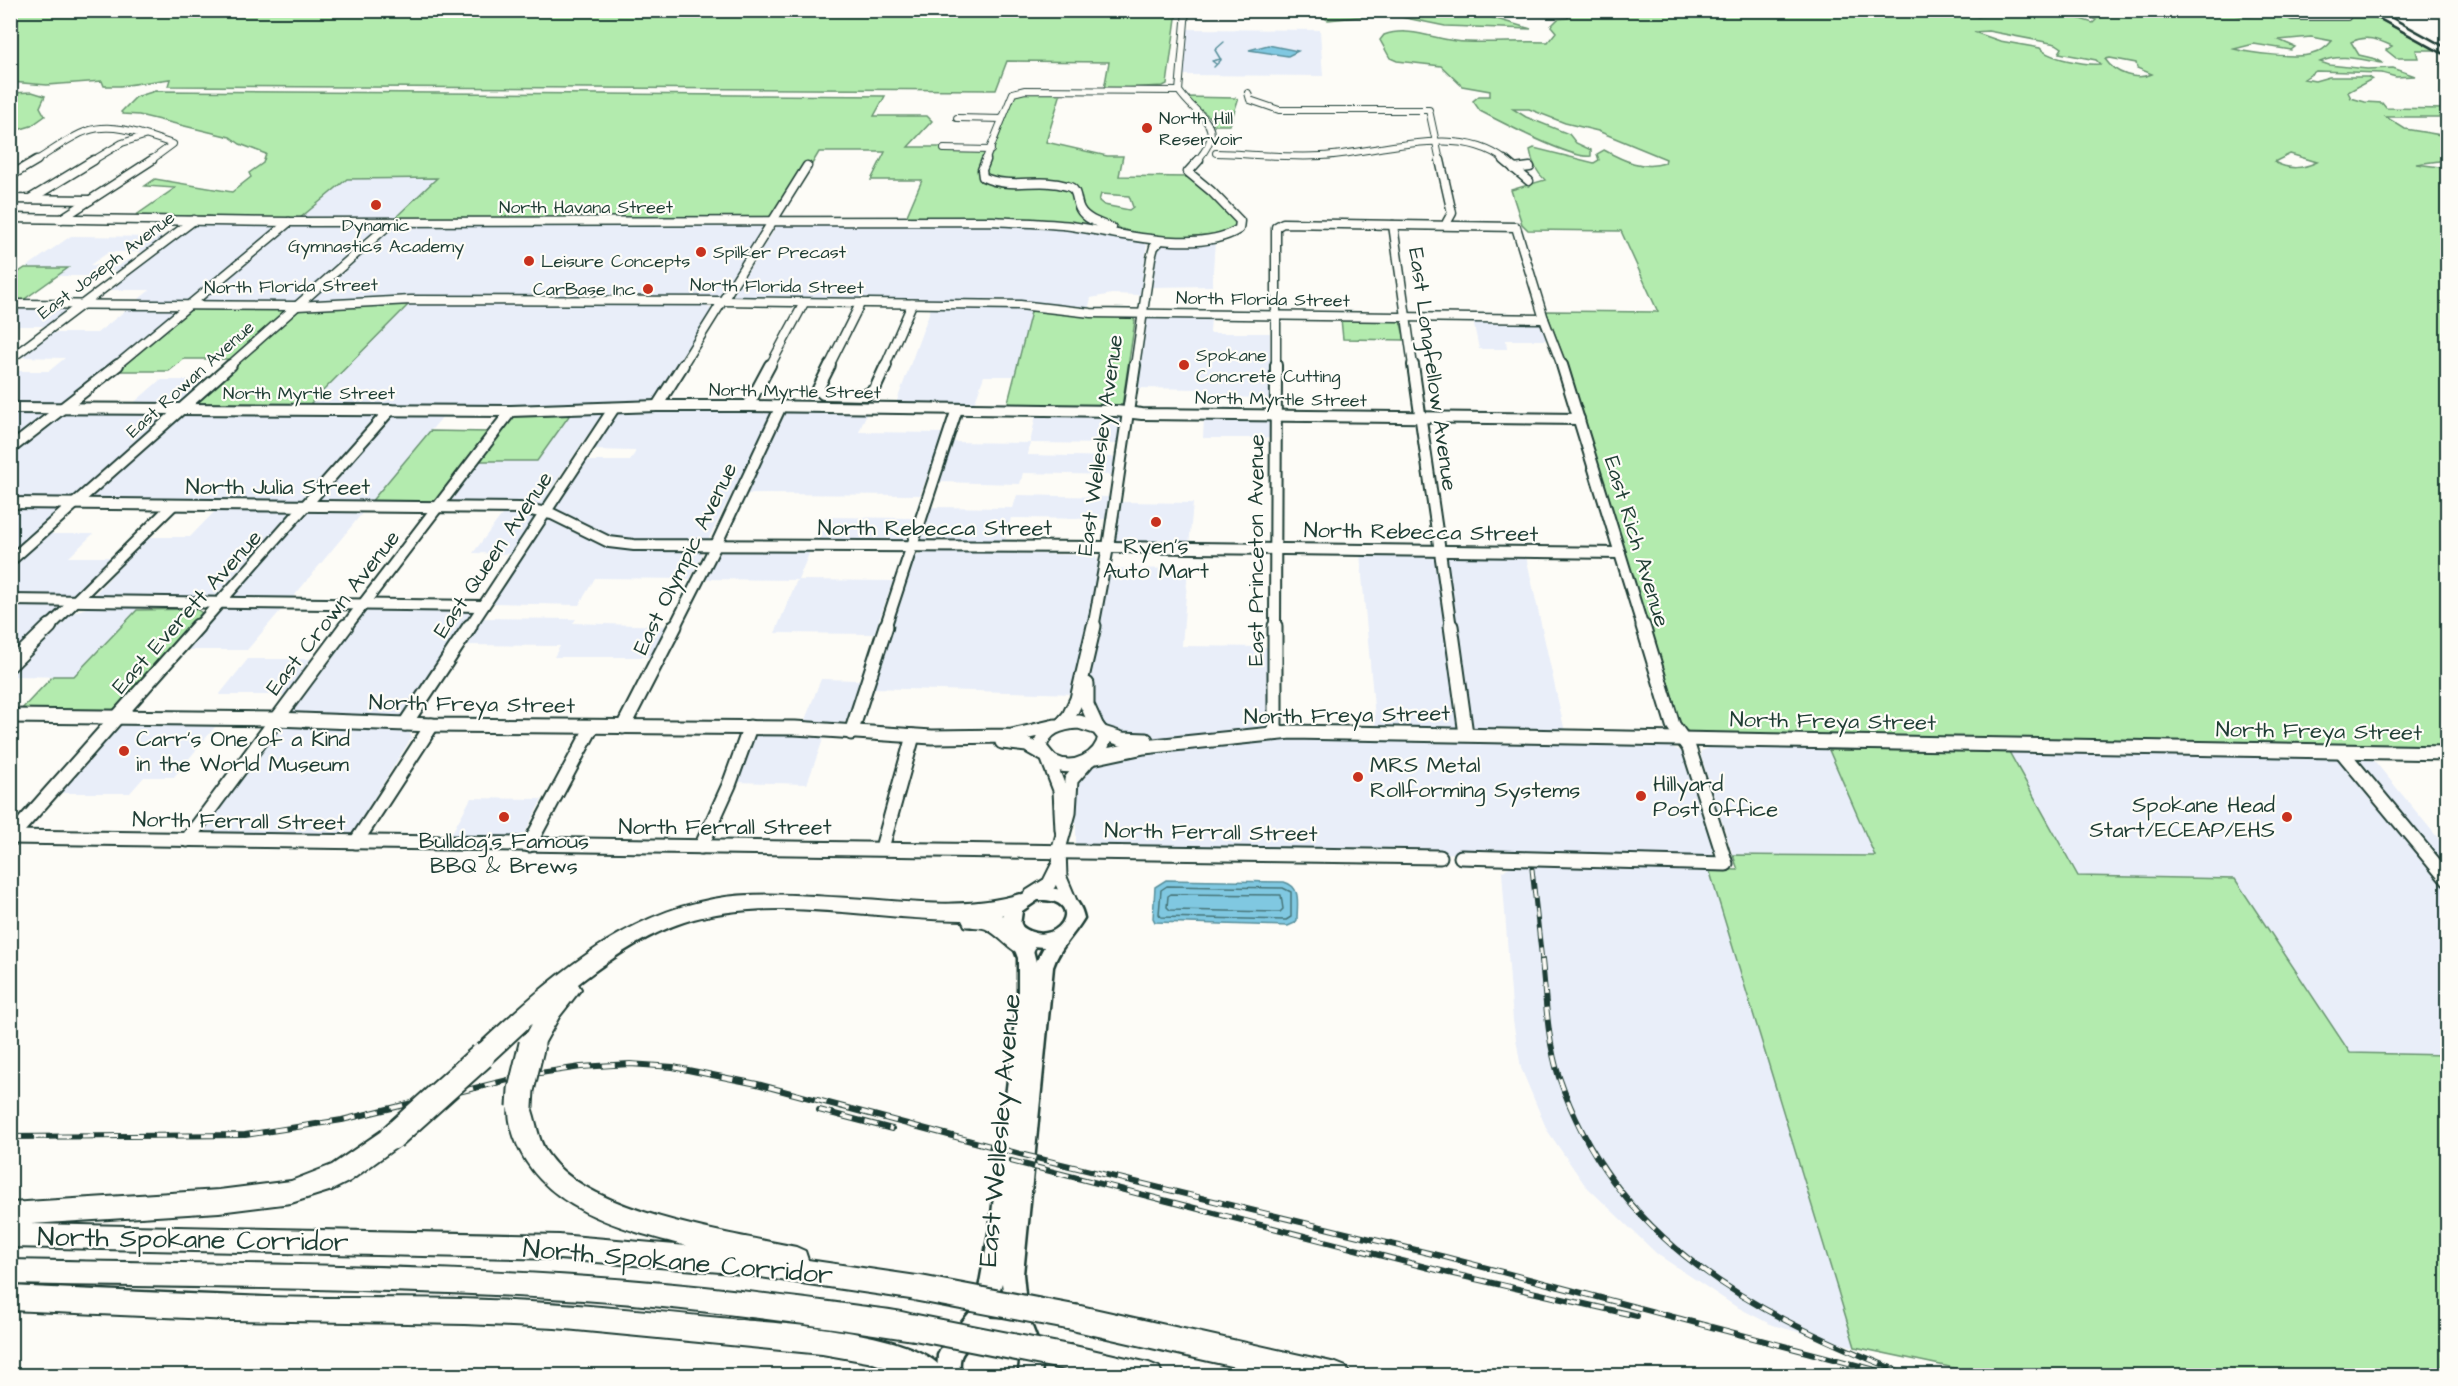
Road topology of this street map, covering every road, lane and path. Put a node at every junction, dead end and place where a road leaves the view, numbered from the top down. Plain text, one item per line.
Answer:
1 (1186, 10) edge
2 (2282, 10) edge
3 (2308, 10) edge
4 (2336, 10) edge
5 (2369, 10) edge
6 (2320, 17) junction
7 (2445, 50) edge
8 (1179, 91) junction
9 (1248, 93) dead end
10 (957, 118) dead end
11 (1002, 119) junction
12 (144, 136) junction
13 (1435, 143) junction
14 (944, 149) dead end
15 (990, 150) junction
16 (1216, 153) dead end
17 (807, 166) dead end
18 (1530, 167) dead end
19 (1514, 169) junction
20 (10, 176) edge
21 (1528, 181) dead end
22 (10, 199) edge
23 (30, 200) junction
24 (90, 200) junction
25 (10, 218) edge
26 (61, 219) junction
27 (194, 220) junction
28 (774, 221) junction
29 (289, 222) junction
30 (392, 222) junction
31 (1447, 222) junction
32 (1393, 225) junction
33 (1148, 240) junction
34 (1159, 242) junction
35 (723, 301) junction
36 (804, 303) junction
37 (10, 304) edge
38 (82, 304) junction
39 (860, 304) junction
40 (912, 304) junction
41 (190, 305) junction
42 (297, 306) junction
43 (1142, 314) junction
44 (1276, 316) junction
45 (1407, 317) junction
46 (1544, 319) junction
47 (10, 358) edge
48 (657, 406) junction
49 (748, 406) junction
50 (781, 406) junction
51 (10, 408) edge
52 (614, 408) junction
53 (60, 409) junction
54 (180, 409) junction
55 (957, 409) junction
56 (267, 410) junction
57 (390, 411) junction
58 (511, 411) junction
59 (1129, 413) junction
60 (1275, 416) junction
61 (1421, 418) junction
62 (1579, 419) junction
63 (257, 420) dead end
64 (10, 449) edge
65 (10, 503) edge
66 (77, 503) junction
67 (173, 505) junction
68 (306, 506) junction
69 (438, 506) junction
70 (545, 512) junction
71 (912, 546) junction
72 (715, 547) junction
73 (1108, 547) junction
74 (1275, 549) junction
75 (1440, 551) junction
76 (1620, 552) junction
77 (10, 561) edge
78 (10, 600) edge
79 (76, 601) junction
80 (221, 602) junction
81 (363, 604) junction
82 (483, 606) junction
83 (1088, 657) junction
84 (10, 665) edge
85 (10, 716) edge
86 (119, 717) junction
87 (275, 719) junction
88 (405, 724) junction
89 (432, 725) junction
90 (1058, 725) junction
91 (592, 727) junction
92 (623, 727) junction
93 (750, 727) junction
94 (1100, 730) junction
95 (1275, 732) junction
96 (851, 733) junction
97 (1466, 734) junction
98 (912, 736) junction
99 (932, 737) junction
100 (1682, 738) junction
101 (1219, 739) junction
102 (2342, 752) junction
103 (2445, 755) edge
104 (1045, 756) junction
105 (1093, 759) junction
106 (1062, 834) junction
107 (11, 837) edge
108 (187, 840) junction
109 (356, 842) junction
110 (529, 845) junction
111 (701, 847) junction
112 (882, 848) junction
113 (1060, 849) junction
114 (1440, 857) dead end
115 (1461, 857) dead end
116 (1059, 865) junction
117 (2448, 880) edge
118 (1024, 899) junction
119 (1072, 905) junction
120 (1067, 931) junction
121 (1018, 936) junction
122 (10, 1214) edge
123 (10, 1235) edge
124 (10, 1272) edge
125 (917, 1288) junction
126 (10, 1298) edge
127 (966, 1335) junction
128 (1025, 1341) junction
129 (868, 1349) junction
130 (933, 1376) edge
131 (947, 1376) edge
132 (1029, 1376) edge
133 (1149, 1376) edge
134 (1336, 1376) edge

1 - 8 street
2 - 6 street
3 - 6 street
4 - 6 street
5 - 7 main road
8 - 11 street
8 - 34 street, North Havana Street
9 - 13 street, East Longfellow Avenue
10 - 11 street
11 - 15 street
12 - 20 street
12 - 23 street
12 - 24 street
13 - 16 street
13 - 19 street
13 - 31 street, East Longfellow Avenue
14 - 15 street
15 - 33 street
17 - 28 street
18 - 19 street
19 - 21 street
22 - 23 street
23 - 24 street
24 - 26 street
25 - 26 street, North Havana Street
26 - 27 street, North Havana Street
27 - 29 street, North Havana Street
27 - 38 street, East Joseph Avenue
28 - 30 street, North Havana Street
28 - 33 street, North Havana Street
28 - 35 street
29 - 30 street, North Havana Street
29 - 41 street
30 - 42 street, East Rowan Avenue
31 - 32 street
31 - 46 street, East Rich Avenue
32 - 44 street, East Princeton Avenue
32 - 45 street, East Longfellow Avenue
33 - 34 street, North Havana Street
34 - 43 street, East Wellesley Avenue
35 - 36 street, North Florida Street
35 - 42 street, North Florida Street
35 - 48 street
36 - 39 street, North Florida Street
36 - 49 street
37 - 38 street, North Florida Street
38 - 41 street, North Florida Street
38 - 47 street, East Joseph Avenue
39 - 40 street, North Florida Street
39 - 40 street
40 - 43 street, North Florida Street
41 - 42 street, North Florida Street
41 - 53 street
42 - 54 street, East Rowan Avenue
43 - 44 street, North Florida Street
43 - 59 street, East Wellesley Avenue
44 - 45 street, North Florida Street
44 - 60 street, East Princeton Avenue
45 - 46 street, North Florida Street
45 - 61 street, East Longfellow Avenue
46 - 62 street, East Rich Avenue
48 - 49 street, North Myrtle Street
48 - 52 street, North Myrtle Street
49 - 50 street, North Myrtle Street
50 - 55 street, North Myrtle Street
50 - 72 street, East Olympic Avenue
51 - 53 street, North Myrtle Street
52 - 58 street, North Myrtle Street
52 - 70 street, East Queen Avenue
53 - 54 street, North Myrtle Street
53 - 64 street
54 - 56 street, North Myrtle Street
54 - 66 street, East Rowan Avenue
55 - 59 street, North Myrtle Street
55 - 71 street
56 - 57 street, North Myrtle Street
56 - 63 street
57 - 58 street, North Myrtle Street
57 - 68 street, East Everett Avenue
58 - 69 street, East Crown Avenue
59 - 60 street, North Myrtle Street
59 - 73 street, East Wellesley Avenue
60 - 61 street, North Myrtle Street
60 - 74 street, East Princeton Avenue
61 - 62 street, North Myrtle Street
61 - 75 street, East Longfellow Avenue
62 - 76 street, East Rich Avenue
65 - 66 street, North Julia Street
66 - 67 street, North Julia Street
66 - 77 street, East Rowan Avenue
67 - 68 street, North Julia Street
67 - 79 street
68 - 69 street, North Julia Street
68 - 80 street, East Everett Avenue
69 - 70 street, North Julia Street
69 - 81 street, East Crown Avenue
70 - 72 street, North Rebecca Street
70 - 82 street, East Queen Avenue
71 - 72 street, North Rebecca Street
71 - 73 street, North Rebecca Street
71 - 96 street
72 - 92 street, East Olympic Avenue
73 - 74 street, North Rebecca Street
73 - 83 street, East Wellesley Avenue
74 - 75 street, North Rebecca Street
74 - 95 street, East Princeton Avenue
75 - 76 street, North Rebecca Street
75 - 97 street, East Longfellow Avenue
76 - 100 street, East Rich Avenue
78 - 79 street
79 - 80 street
79 - 84 street
80 - 81 street
80 - 86 street, East Everett Avenue
81 - 82 street
81 - 87 street, East Crown Avenue
82 - 88 street, East Queen Avenue
83 - 90 street, East Wellesley Avenue
83 - 94 street, East Wellesley Avenue
85 - 86 street, North Freya Street
86 - 87 street, North Freya Street
86 - 107 street, East Everett Avenue
87 - 88 street, North Freya Street
87 - 108 street, East Crown Avenue
88 - 89 street, North Freya Street
89 - 91 street, North Freya Street
89 - 109 street
90 - 94 street
90 - 99 street, North Freya Street
90 - 104 street
91 - 92 street, North Freya Street
91 - 110 street
92 - 93 street, North Freya Street
93 - 96 street, North Freya Street
93 - 111 street
94 - 101 street, North Freya Street
94 - 105 street
95 - 97 street, North Freya Street
95 - 101 street, North Freya Street
96 - 98 street, North Freya Street
97 - 100 street, North Freya Street
98 - 99 street, North Freya Street
98 - 112 street
99 - 104 street, North Freya Street
100 - 102 street, North Freya Street
100 - 115 street, East Rich Avenue
101 - 105 street, North Freya Street
102 - 103 street, North Freya Street
102 - 117 street
104 - 105 street
104 - 106 street
105 - 106 street
106 - 113 street
107 - 108 street, North Ferrall Street
108 - 109 street, North Ferrall Street
109 - 110 street, North Ferrall Street
110 - 111 street, North Ferrall Street
111 - 112 street, North Ferrall Street
112 - 113 street, North Ferrall Street
113 - 114 street, North Ferrall Street
113 - 116 street
116 - 118 street
116 - 119 street
118 - 119 main road
118 - 121 main road
118 - 122 highway, bridge
119 - 120 main road
120 - 121 main road
120 - 128 main road, East Wellesley Avenue
121 - 125 highway, bridge
121 - 127 main road, East Wellesley Avenue
123 - 125 highway, North Spokane Corridor
124 - 133 highway, North Spokane Corridor, bridge
125 - 134 highway, North Spokane Corridor, bridge
126 - 129 highway
127 - 128 main road
127 - 131 main road, East Wellesley Avenue
128 - 132 main road, East Wellesley Avenue
129 - 130 highway
129 - 131 highway

